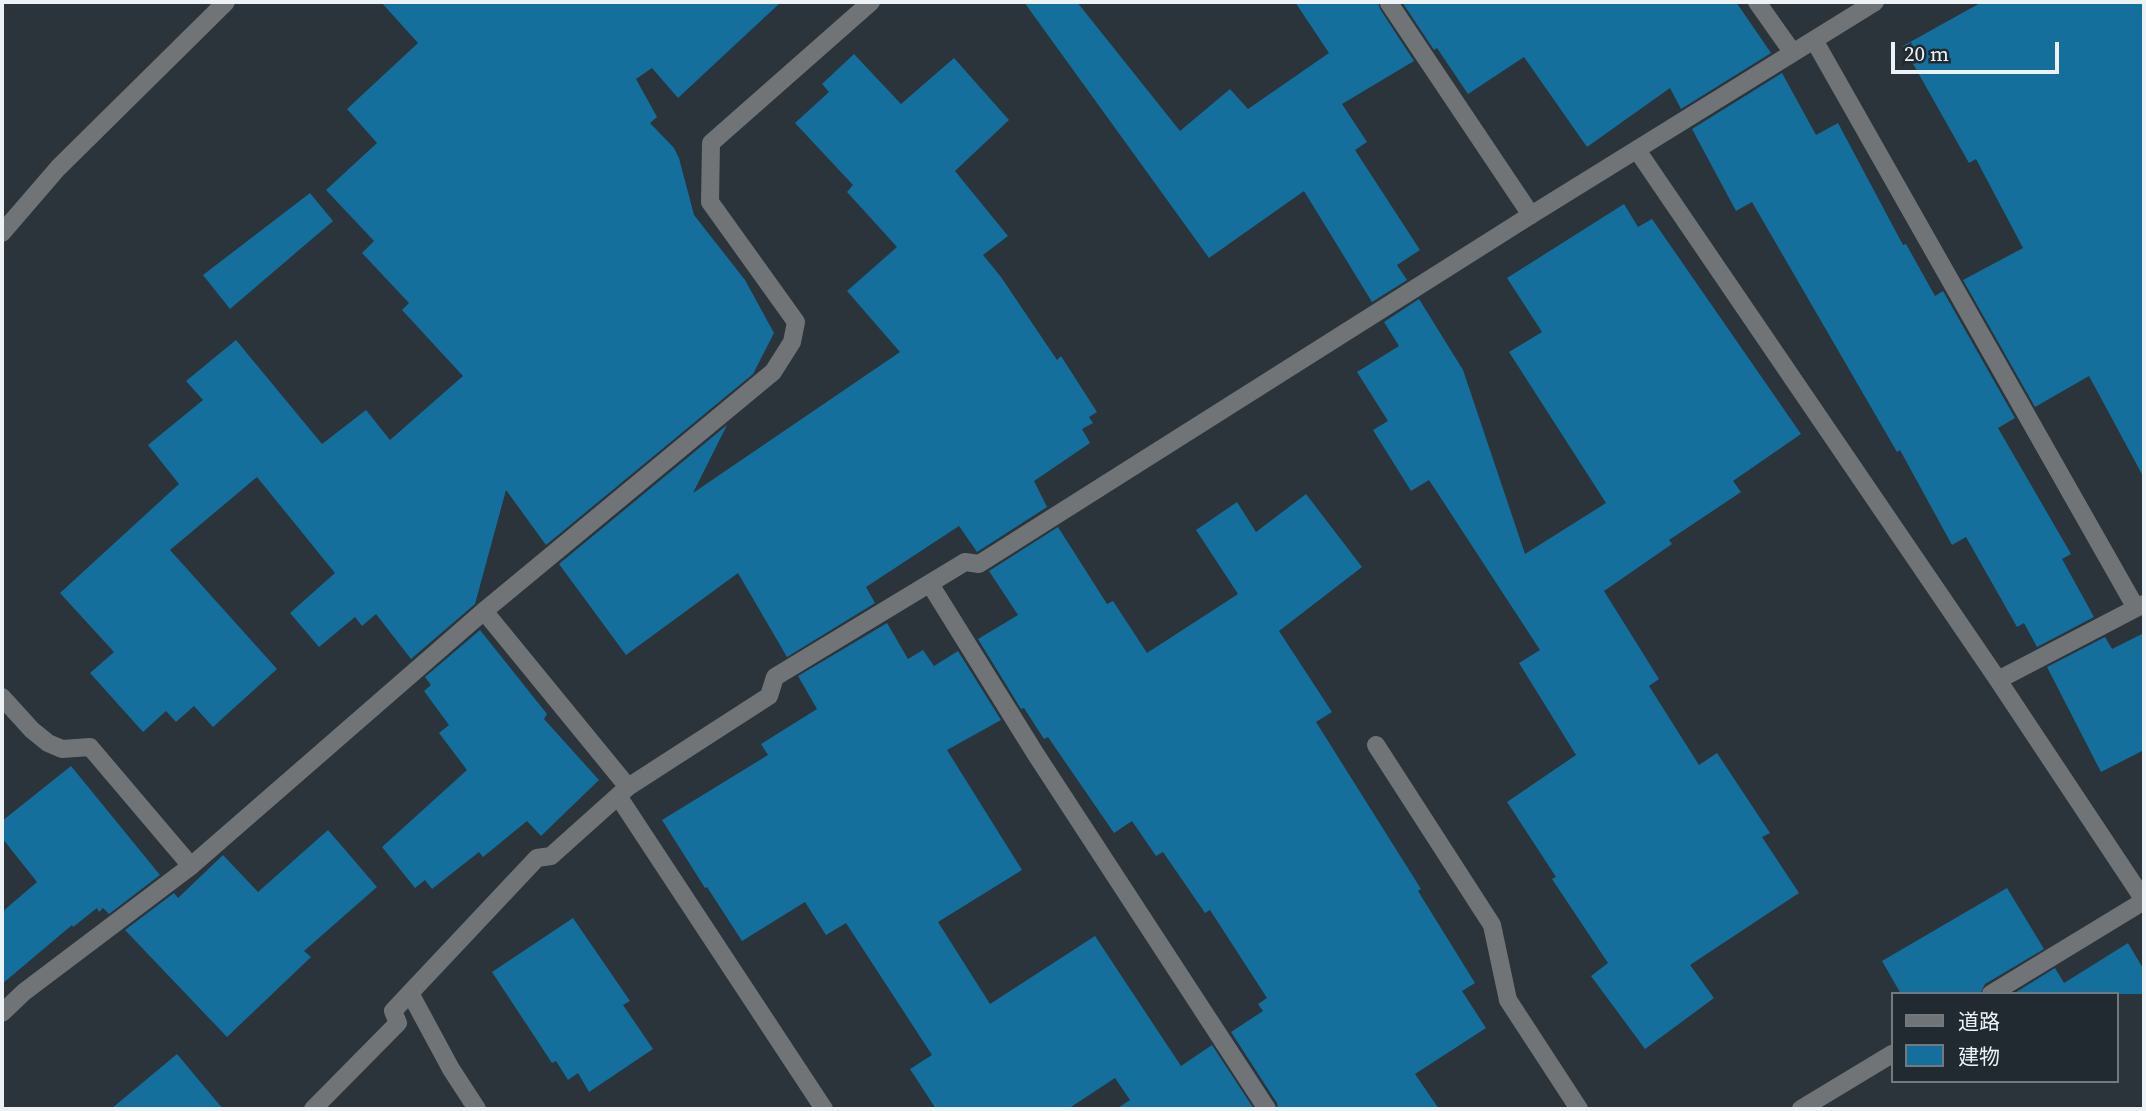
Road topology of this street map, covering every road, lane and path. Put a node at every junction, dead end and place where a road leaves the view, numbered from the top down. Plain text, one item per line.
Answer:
1 (226, 2) edge
2 (871, 2) edge
3 (1757, 2) edge
4 (1875, 2) edge
5 (1389, 3) edge
6 (1814, 40) junction
7 (1793, 53) junction
8 (1637, 150) junction
9 (1531, 215) junction
10 (2, 233) edge
11 (930, 584) junction
12 (2140, 606) edge
13 (484, 611) junction
14 (1998, 680) junction
15 (2, 697) edge
16 (1376, 745) dead end
17 (623, 792) junction
18 (191, 866) junction
19 (2144, 900) edge
20 (1994, 992) edge
21 (410, 993) junction
22 (2, 1013) edge
23 (1890, 1055) edge
24 (313, 1109) edge
25 (477, 1109) edge
26 (824, 1109) edge
27 (1267, 1109) edge
28 (1578, 1109) edge
29 (1801, 1109) edge

1 - 10 street
2 - 13 street
3 - 7 street
4 - 6 street
5 - 9 street
6 - 7 street
6 - 12 street
7 - 8 street
8 - 9 street
8 - 14 street
9 - 11 street
11 - 17 street
11 - 27 street
12 - 14 street
13 - 17 street
13 - 18 street
14 - 19 street
15 - 18 street
16 - 28 street
17 - 21 street
17 - 26 street
18 - 22 street
19 - 20 street
21 - 24 street
21 - 25 street
23 - 29 street

